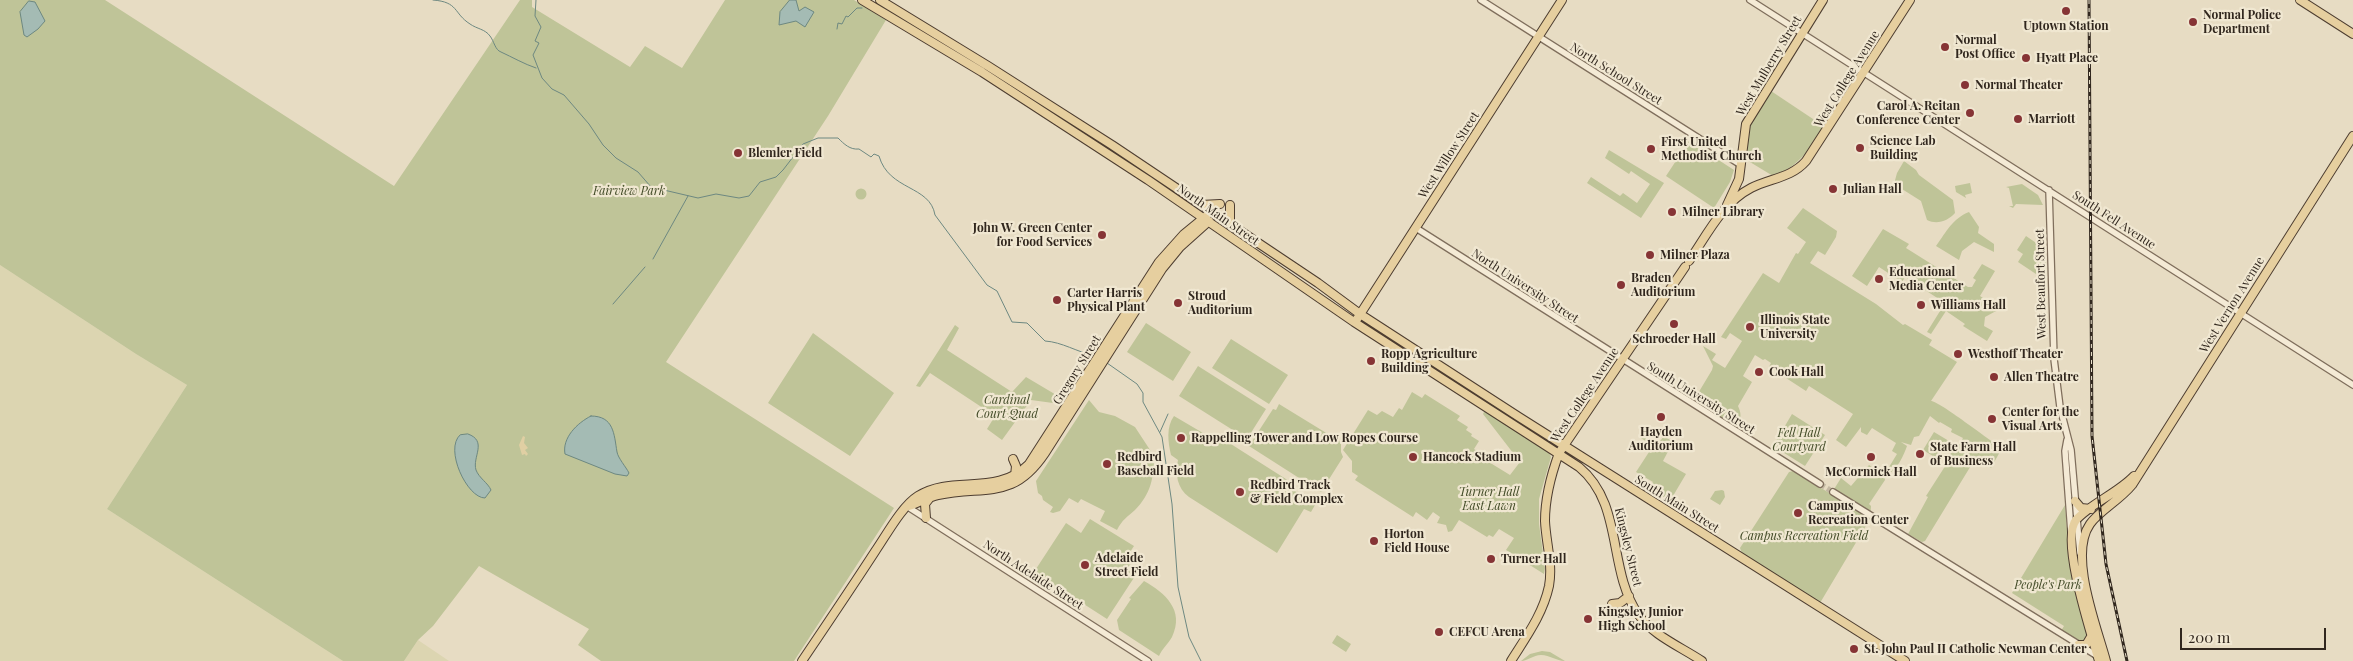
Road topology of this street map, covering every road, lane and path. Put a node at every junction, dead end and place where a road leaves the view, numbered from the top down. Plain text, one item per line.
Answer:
1 (862, 0) edge
2 (880, 0) edge
3 (1481, 0) edge
4 (1562, 0) edge
5 (1750, 0) edge
6 (1823, 0) edge
7 (1910, 0) edge
8 (2300, 0) edge
9 (1802, 33) junction
10 (2353, 34) edge
11 (1538, 37) junction
12 (1864, 73) junction
13 (2353, 136) edge
14 (1742, 165) junction
15 (2050, 190) junction
16 (1220, 204) dead end
17 (1727, 204) junction
18 (1202, 205) junction
19 (1230, 205) dead end
20 (1189, 208) junction
21 (1211, 211) junction
22 (1207, 220) junction
23 (1230, 224) junction
24 (1416, 228) junction
25 (1190, 229) junction
26 (1200, 230) junction
27 (1222, 230) junction
28 (2240, 312) junction
29 (1360, 314) junction
30 (1354, 322) junction
31 (1622, 360) junction
32 (2353, 385) edge
33 (2068, 437) junction
34 (1564, 446) junction
35 (1559, 453) junction
36 (1013, 460) dead end
37 (2141, 469) junction
38 (1015, 476) junction
39 (1820, 484) tunnel mouth
40 (1833, 492) tunnel mouth
41 (930, 498) junction
42 (2075, 501) junction
43 (908, 507) junction
44 (2091, 509) junction
45 (926, 518) junction
46 (2076, 520) junction
47 (2071, 532) junction
48 (2082, 567) junction
49 (1628, 596) junction
50 (1612, 604) dead end
51 (2092, 635) junction
52 (2078, 645) junction
53 (2102, 660) edge
54 (802, 661) edge
55 (1148, 661) edge
56 (1511, 661) edge
57 (1702, 661) edge
58 (1905, 661) edge

1 - 20 main road, North Main Street
2 - 18 main road, North Main Street
3 - 11 street, North School Street
4 - 11 main road, West Willow Street
5 - 9 street, South Fell Avenue
6 - 9 main road, West Mulberry Street
7 - 12 main road, West College Avenue
8 - 10 main road
9 - 12 street, South Fell Avenue
9 - 14 main road, West Mulberry Street
11 - 14 street, North School Street
11 - 24 main road, West Willow Street
12 - 15 street, South Fell Avenue
12 - 17 main road, West College Avenue
13 - 28 main road, West Vernon Avenue
14 - 17 main road, West Mulberry Street
15 - 28 street, South Fell Avenue
15 - 33 street, West Beaufort Street
16 - 18 main road
17 - 31 main road, West College Avenue
18 - 21 main road, North Main Street
19 - 23 main road
20 - 22 main road, North Main Street
20 - 25 main road
21 - 22 main road, Gregory Street
21 - 23 main road, North Main Street
22 - 25 main road, Gregory Street
22 - 26 main road, Gregory Street
22 - 27 main road, North Main Street
23 - 29 main road, North Main Street
24 - 29 main road, West Willow Street
24 - 31 street, North University Street
25 - 38 main road, Gregory Street
26 - 27 main road
26 - 41 main road, Gregory Street
27 - 30 main road, North Main Street
28 - 32 street, South Fell Avenue
28 - 37 main road, West Vernon Avenue
29 - 30 main road, West Willow Street
29 - 34 main road, North Main Street
30 - 35 main road, North Main Street
31 - 34 main road, West College Avenue
31 - 39 street, South University Street
33 - 42 street, West Beaufort Street
33 - 47 street, West Beaufort Street
34 - 35 main road, West College Avenue
34 - 58 main road, South Main Street
35 - 49 main road, Kingsley Street
35 - 56 main road, West College Avenue
36 - 38 main road
37 - 44 main road, West Vernon Avenue
37 - 48 main road, West Vernon Avenue
38 - 43 main road, Gregory Street
40 - 52 street
41 - 43 main road, Gregory Street
41 - 45 main road
42 - 44 main road
42 - 46 street, West Beaufort Street
43 - 45 street, North Adelaide Street
43 - 54 main road, Gregory Street
44 - 46 main road, West Vernon Avenue
45 - 55 street, North Adelaide Street
46 - 47 main road
46 - 48 street, West Beaufort Street
47 - 51 main road, West Beaufort Street
48 - 53 main road, West Beaufort Street
49 - 50 main road
49 - 57 main road, Kingsley Street
51 - 52 main road
51 - 53 main road, West Beaufort Street
52 - 53 street

